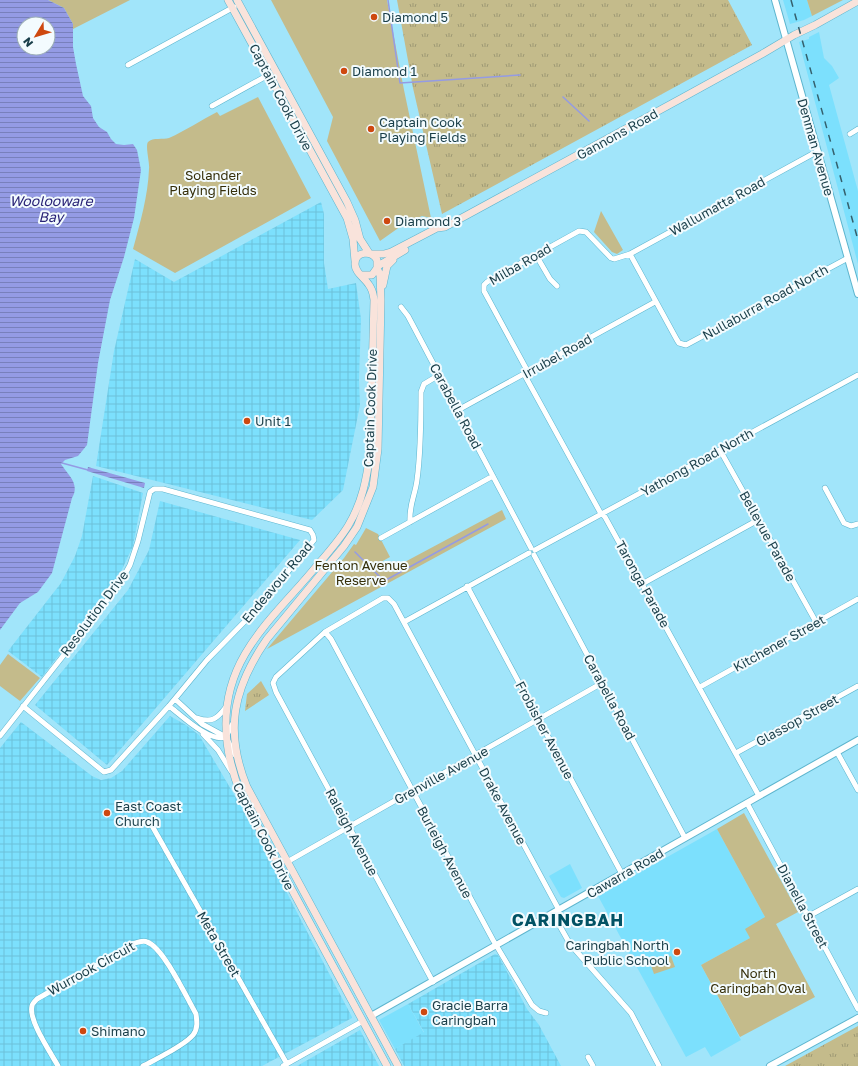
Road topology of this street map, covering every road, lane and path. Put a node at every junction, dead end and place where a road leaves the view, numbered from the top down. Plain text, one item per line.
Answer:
1 (228, 0) edge
2 (775, 0) edge
3 (858, 1) edge
4 (237, 4) edge
5 (786, 40) junction
6 (128, 65) dead end
7 (270, 74) junction
8 (212, 106) dead end
9 (858, 130) edge
10 (850, 134) dead end
11 (818, 151) junction
12 (445, 227) junction
13 (370, 254) junction
14 (399, 254) junction
15 (630, 254) junction
16 (536, 255) junction
17 (848, 258) junction
18 (614, 259) joint
19 (355, 261) junction
20 (378, 267) junction
21 (362, 275) junction
22 (557, 286) dead end
23 (858, 294) edge
24 (381, 300) junction
25 (655, 302) junction
26 (401, 307) dead end
27 (526, 373) junction
28 (439, 375) junction
29 (858, 375) edge
30 (458, 410) junction
31 (720, 450) junction
32 (493, 476) junction
33 (825, 488) dead end
34 (154, 489) joint
35 (602, 514) junction
36 (758, 520) junction
37 (410, 522) junction
38 (858, 524) edge
39 (381, 538) dead end
40 (532, 551) junction
41 (642, 584) junction
42 (468, 586) junction
43 (858, 599) edge
44 (404, 622) junction
45 (816, 622) junction
46 (325, 632) junction
47 (602, 683) junction
48 (858, 686) edge
49 (700, 687) junction
50 (175, 699) junction
51 (23, 706) junction
52 (169, 706) junction
53 (227, 706) junction
54 (194, 717) junction
55 (235, 719) junction
56 (539, 719) junction
57 (199, 729) junction
58 (0, 736) edge
59 (226, 737) junction
60 (858, 740) edge
61 (837, 752) junction
62 (736, 753) junction
63 (476, 755) junction
64 (241, 773) junction
65 (234, 777) junction
66 (858, 790) edge
67 (413, 791) junction
68 (759, 796) junction
69 (747, 803) junction
70 (151, 824) dead end
71 (349, 826) junction
72 (685, 838) junction
73 (287, 862) junction
74 (280, 867) junction
75 (622, 874) junction
76 (858, 889) edge
77 (556, 912) junction
78 (809, 916) junction
79 (496, 946) junction
80 (433, 982) junction
81 (858, 1009) edge
82 (546, 1013) dead end
83 (371, 1016) junction
84 (858, 1018) edge
85 (363, 1021) junction
86 (588, 1057) dead end
87 (285, 1065) edge
88 (58, 1066) edge
89 (143, 1066) edge
90 (387, 1066) edge
91 (398, 1066) edge
92 (593, 1066) edge
93 (659, 1066) edge
94 (770, 1066) edge

1 - 4 main road, Captain Cook Drive
2 - 5 street, Denman Avenue
3 - 5 main road, Gannons Road
4 - 6 street
4 - 7 main road, Captain Cook Drive
4 - 13 main road, Captain Cook Drive
5 - 11 street, Denman Avenue
5 - 12 main road, Gannons Road
7 - 8 street
7 - 19 main road, Captain Cook Drive
9 - 10 street
11 - 15 street, Wallumatta Road
11 - 17 street, Denman Avenue
12 - 13 main road, Gannons Road
12 - 14 main road
13 - 19 main road
13 - 20 main road
14 - 20 main road
14 - 24 main road
15 - 18 street, Wallumatta Road
15 - 25 street
16 - 18 street, Milba Road
16 - 22 street
16 - 27 street, Milba Road
17 - 23 street, Denman Avenue
17 - 25 street, Nullaburra Road North
19 - 21 main road
20 - 21 main road
20 - 24 main road, Captain Cook Drive
21 - 53 main road, Captain Cook Drive
24 - 55 main road, Captain Cook Drive
25 - 27 street, Irrubel Road
26 - 28 street, Carabella Road
27 - 30 street, Irrubel Road
27 - 35 street, Taronga Parade
28 - 30 street, Carabella Road
28 - 37 street
29 - 31 street, Yathong Road North
30 - 32 street, Carabella Road
31 - 35 street, Yathong Road North
31 - 36 street, Bellevue Parade
32 - 37 street
32 - 40 street, Carabella Road
33 - 38 street
34 - 50 street, Endeavour Road
34 - 51 street, Resolution Drive
35 - 40 street, Yathong Road North
35 - 41 street, Taronga Parade
36 - 41 street
36 - 45 street, Bellevue Parade
37 - 39 street
40 - 42 street, Yathong Road North
40 - 47 street, Carabella Road
41 - 49 street, Taronga Parade
42 - 44 street, Yathong Road North
42 - 56 street, Frobisher Avenue
43 - 45 street, Kitchener Street
44 - 46 street, Drake Avenue
44 - 63 street, Drake Avenue
45 - 49 street, Kitchener Street
46 - 67 street, Burleigh Avenue
46 - 71 street, Raleigh Avenue
47 - 56 street, Grenville Avenue
47 - 72 street, Carabella Road
48 - 62 street, Glassop Street
49 - 62 street, Taronga Parade
50 - 52 street, Endeavour Road
50 - 54 street
51 - 52 street, Endeavour Road
51 - 58 street, Resolution Drive
52 - 57 street
53 - 54 street
53 - 59 main road, Captain Cook Drive
54 - 59 street
55 - 59 street
55 - 64 main road, Captain Cook Drive
56 - 63 street, Grenville Avenue
56 - 75 street, Frobisher Avenue
57 - 59 street
57 - 65 street
59 - 64 street
59 - 65 main road, Captain Cook Drive
60 - 61 street, Cawarra Road
61 - 66 street
61 - 68 street, Cawarra Road
62 - 68 street, Taronga Parade
63 - 67 street, Grenville Avenue
63 - 77 street, Drake Avenue
64 - 73 main road, Captain Cook Drive
65 - 74 main road, Captain Cook Drive
67 - 71 street, Grenville Avenue
67 - 79 street, Burleigh Avenue
68 - 69 street, Cawarra Road
69 - 72 street, Cawarra Road
69 - 78 street, Dianella Street
70 - 87 street, Meta Street
71 - 73 street, Grenville Avenue
71 - 80 street, Raleigh Avenue
72 - 75 street, Cawarra Road
73 - 74 main road, Grenville Avenue
73 - 83 main road, Captain Cook Drive
74 - 85 main road, Captain Cook Drive
75 - 77 street, Cawarra Road
76 - 78 street
77 - 79 street, Cawarra Road
77 - 93 street, Drake Avenue
78 - 81 street, Dianella Street
79 - 80 street, Cawarra Road
79 - 82 street, Burleigh Avenue
80 - 83 street, Cawarra Road
83 - 85 main road
83 - 91 main road, Captain Cook Drive
84 - 94 street
85 - 87 street
85 - 90 main road, Captain Cook Drive
86 - 92 street
88 - 89 street, Wurrook Circuit

